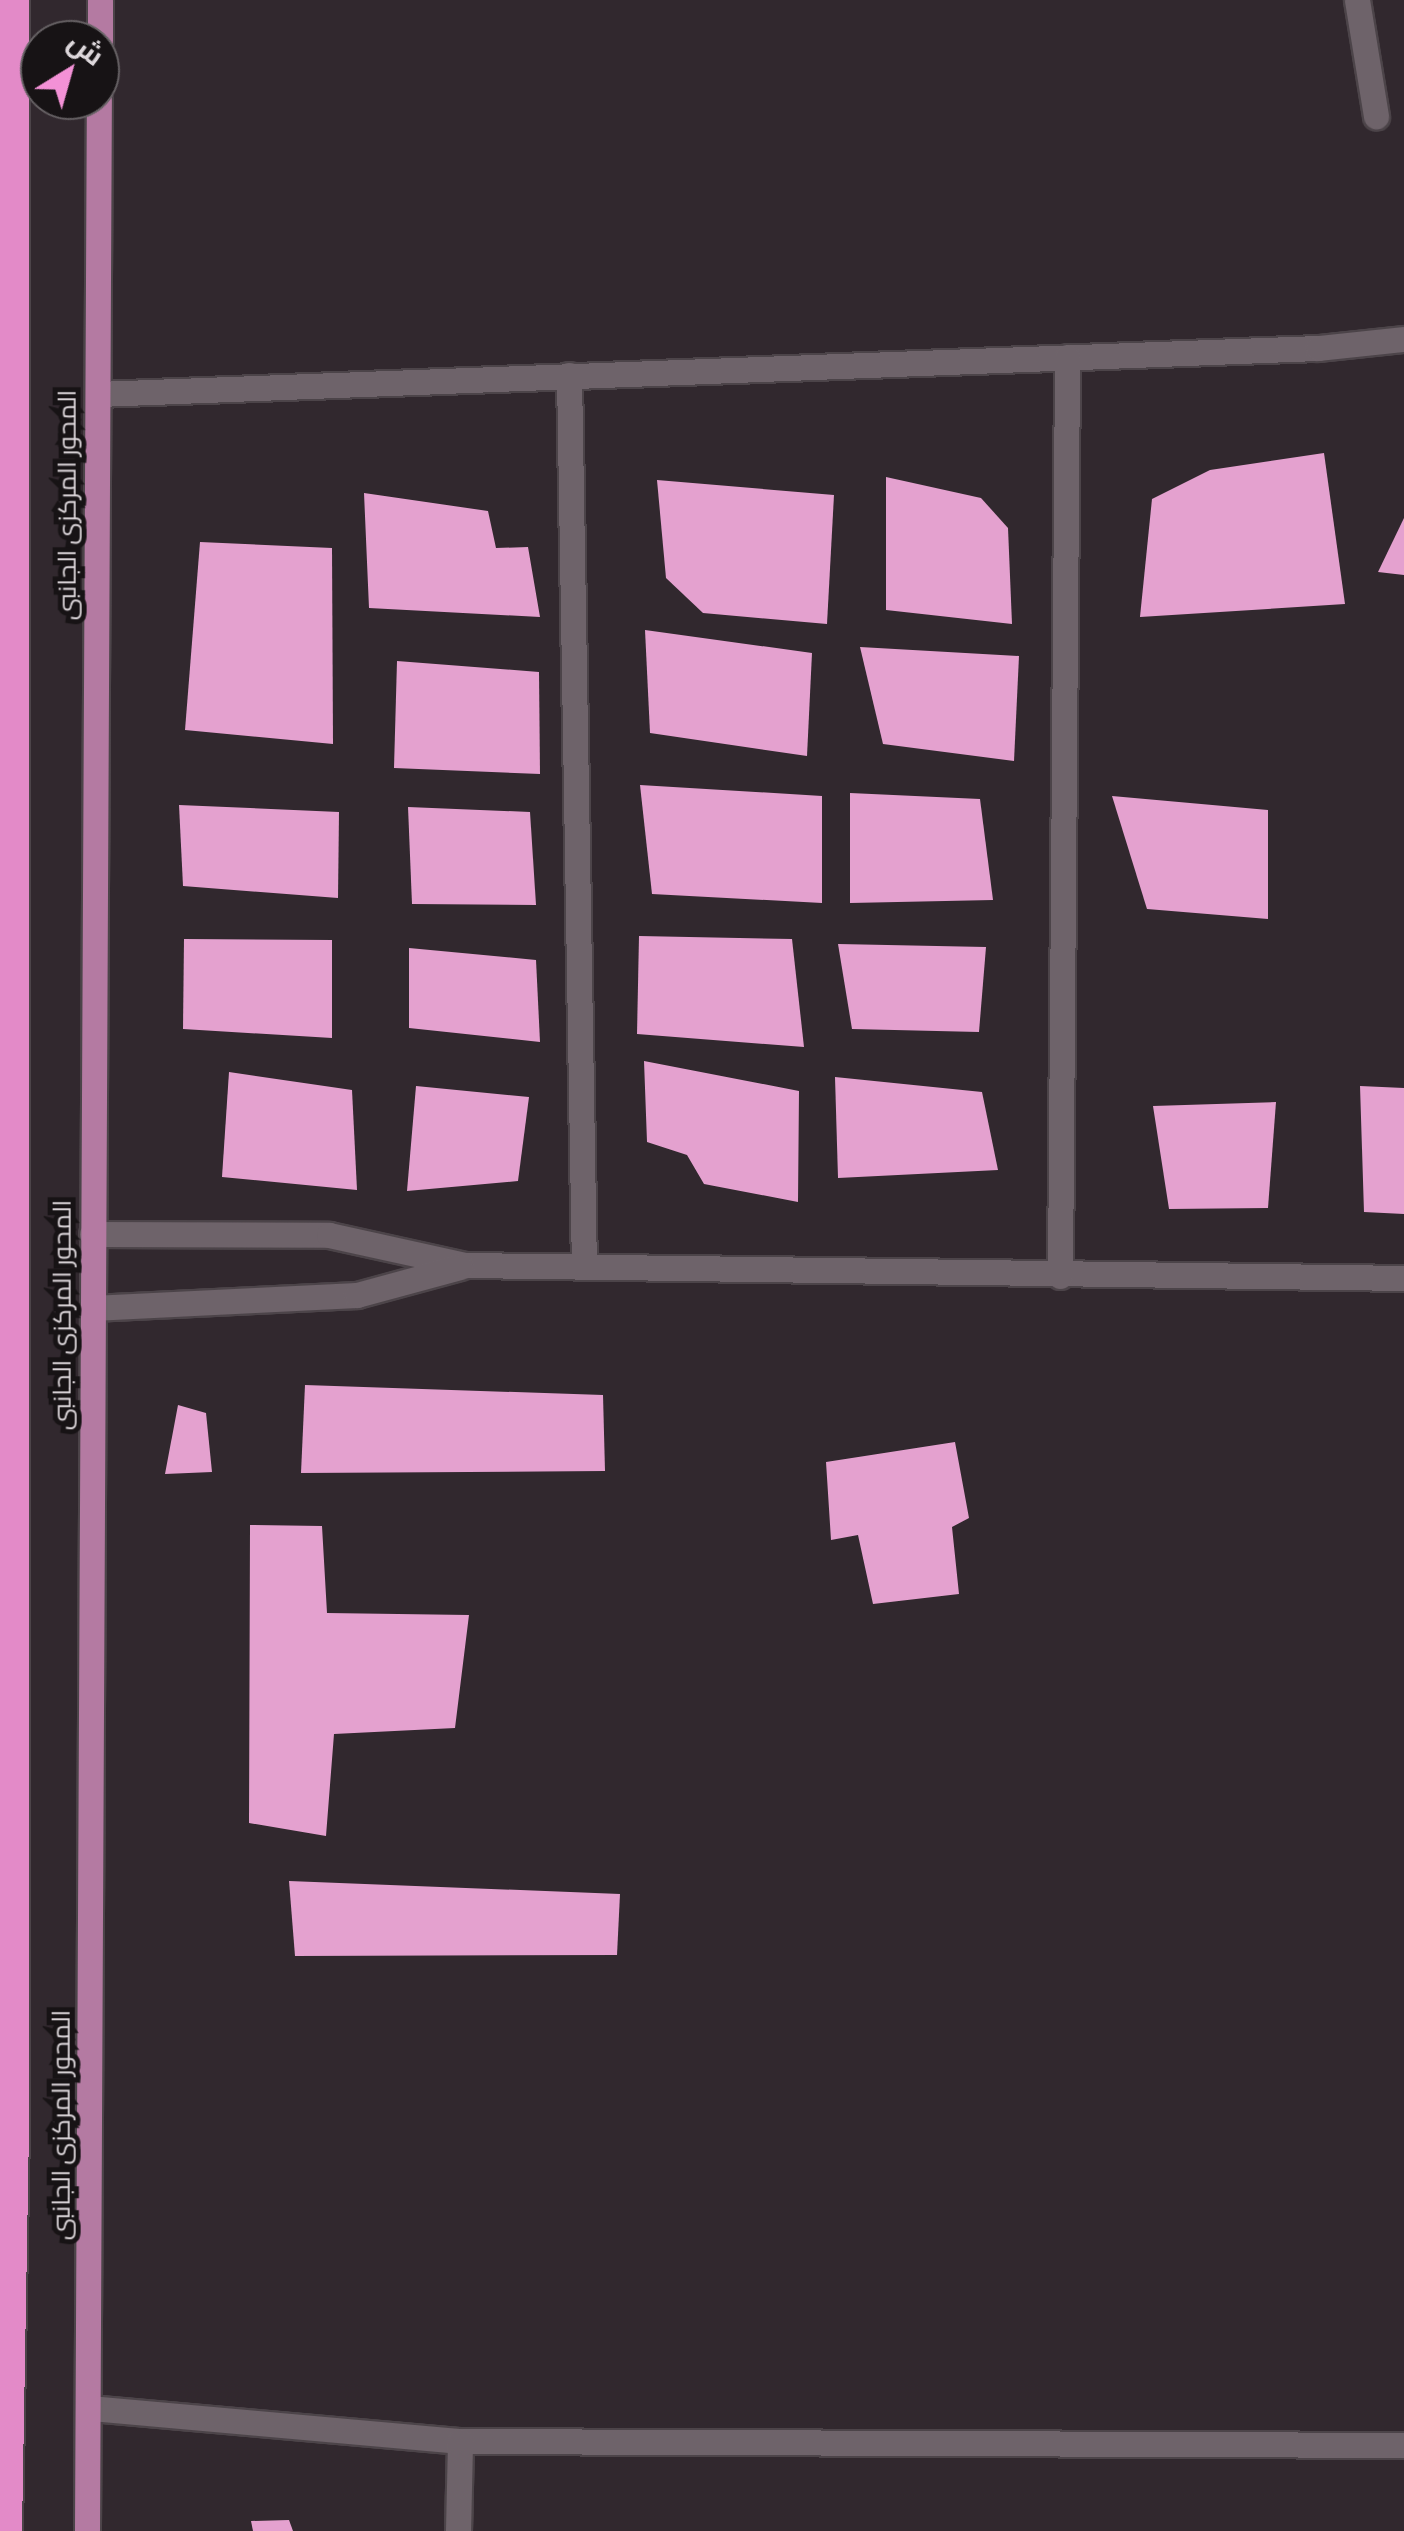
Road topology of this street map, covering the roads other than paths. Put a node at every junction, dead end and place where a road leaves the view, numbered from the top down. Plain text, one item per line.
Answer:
1 (14, 0) edge
2 (1358, 0) edge
3 (1376, 116) dead end
4 (100, 120) edge
5 (1404, 339) edge
6 (1067, 357) junction
7 (569, 376) junction
8 (98, 394) junction
9 (92, 1234) junction
10 (465, 1265) junction
11 (584, 1267) junction
12 (1060, 1276) junction
13 (1404, 1278) edge
14 (92, 1308) junction
15 (0, 2103) edge
16 (14, 2144) junction
17 (90, 2408) junction
18 (460, 2441) junction
19 (1404, 2445) edge
20 (7, 2531) edge
21 (87, 2531) edge
22 (458, 2531) edge

1 - 16 highway
2 - 3 street
4 - 8 main road, المحور المركزى الجانبى
5 - 6 street
6 - 7 street
6 - 12 street
7 - 8 street
7 - 11 street
8 - 9 main road, المحور المركزى الجانبى
9 - 10 street
9 - 14 main road, المحور المركزى الجانبى
10 - 11 street
10 - 14 street
11 - 12 street
12 - 13 street
14 - 17 main road, المحور المركزى الجانبى
15 - 16 highway
16 - 20 highway
17 - 18 street
17 - 21 main road, المحور المركزى الجانبى
18 - 19 street
18 - 22 street

